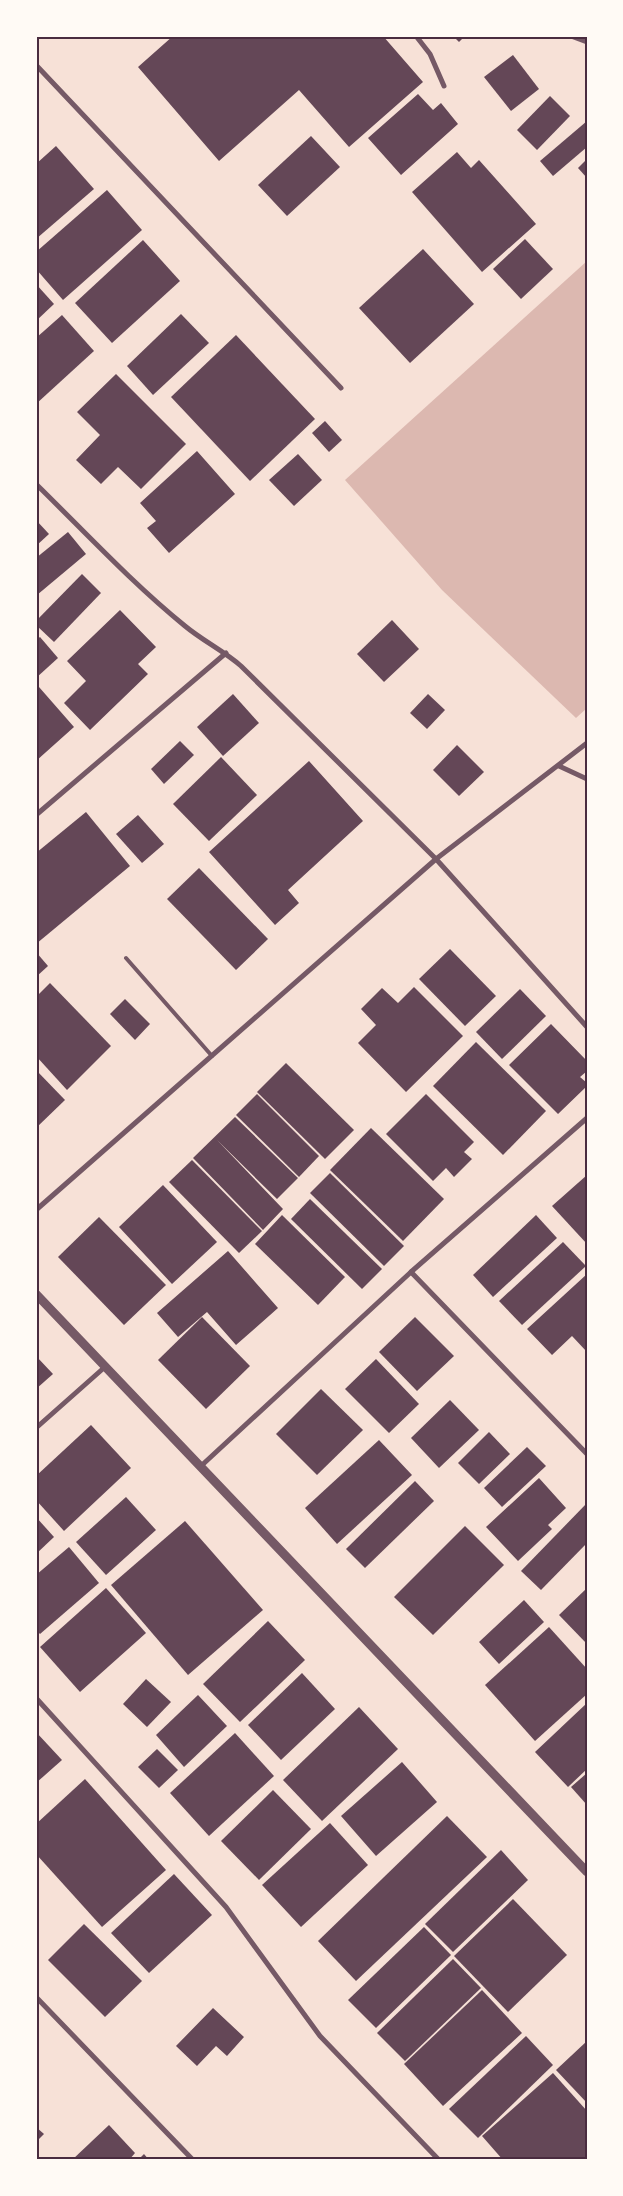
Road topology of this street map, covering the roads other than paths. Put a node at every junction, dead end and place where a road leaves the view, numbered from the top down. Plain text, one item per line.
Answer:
1 (416, 36) edge
2 (571, 36) edge
3 (587, 42) edge
4 (36, 65) edge
5 (444, 86) dead end
6 (342, 388) dead end
7 (36, 484) edge
8 (226, 653) junction
9 (587, 743) edge
10 (559, 766) junction
11 (587, 779) edge
12 (36, 814) edge
13 (436, 860) junction
14 (126, 958) dead end
15 (587, 1027) edge
16 (212, 1056) junction
17 (587, 1118) edge
18 (36, 1210) edge
19 (411, 1272) junction
20 (36, 1294) edge
21 (106, 1365) junction
22 (36, 1428) edge
23 (587, 1454) edge
24 (200, 1466) junction
25 (36, 1698) edge
26 (587, 1872) edge
27 (36, 1997) edge
28 (193, 2160) edge
29 (439, 2160) edge

1 - 5 street
2 - 3 street
4 - 6 street
7 - 8 street
8 - 12 street
8 - 13 street
9 - 10 street
10 - 11 street
10 - 13 street
13 - 15 street
13 - 16 street
14 - 16 lane
16 - 18 street
17 - 19 street
19 - 23 street
19 - 24 street
20 - 21 street
21 - 22 street
21 - 24 street
24 - 26 street
25 - 29 street
27 - 28 street

